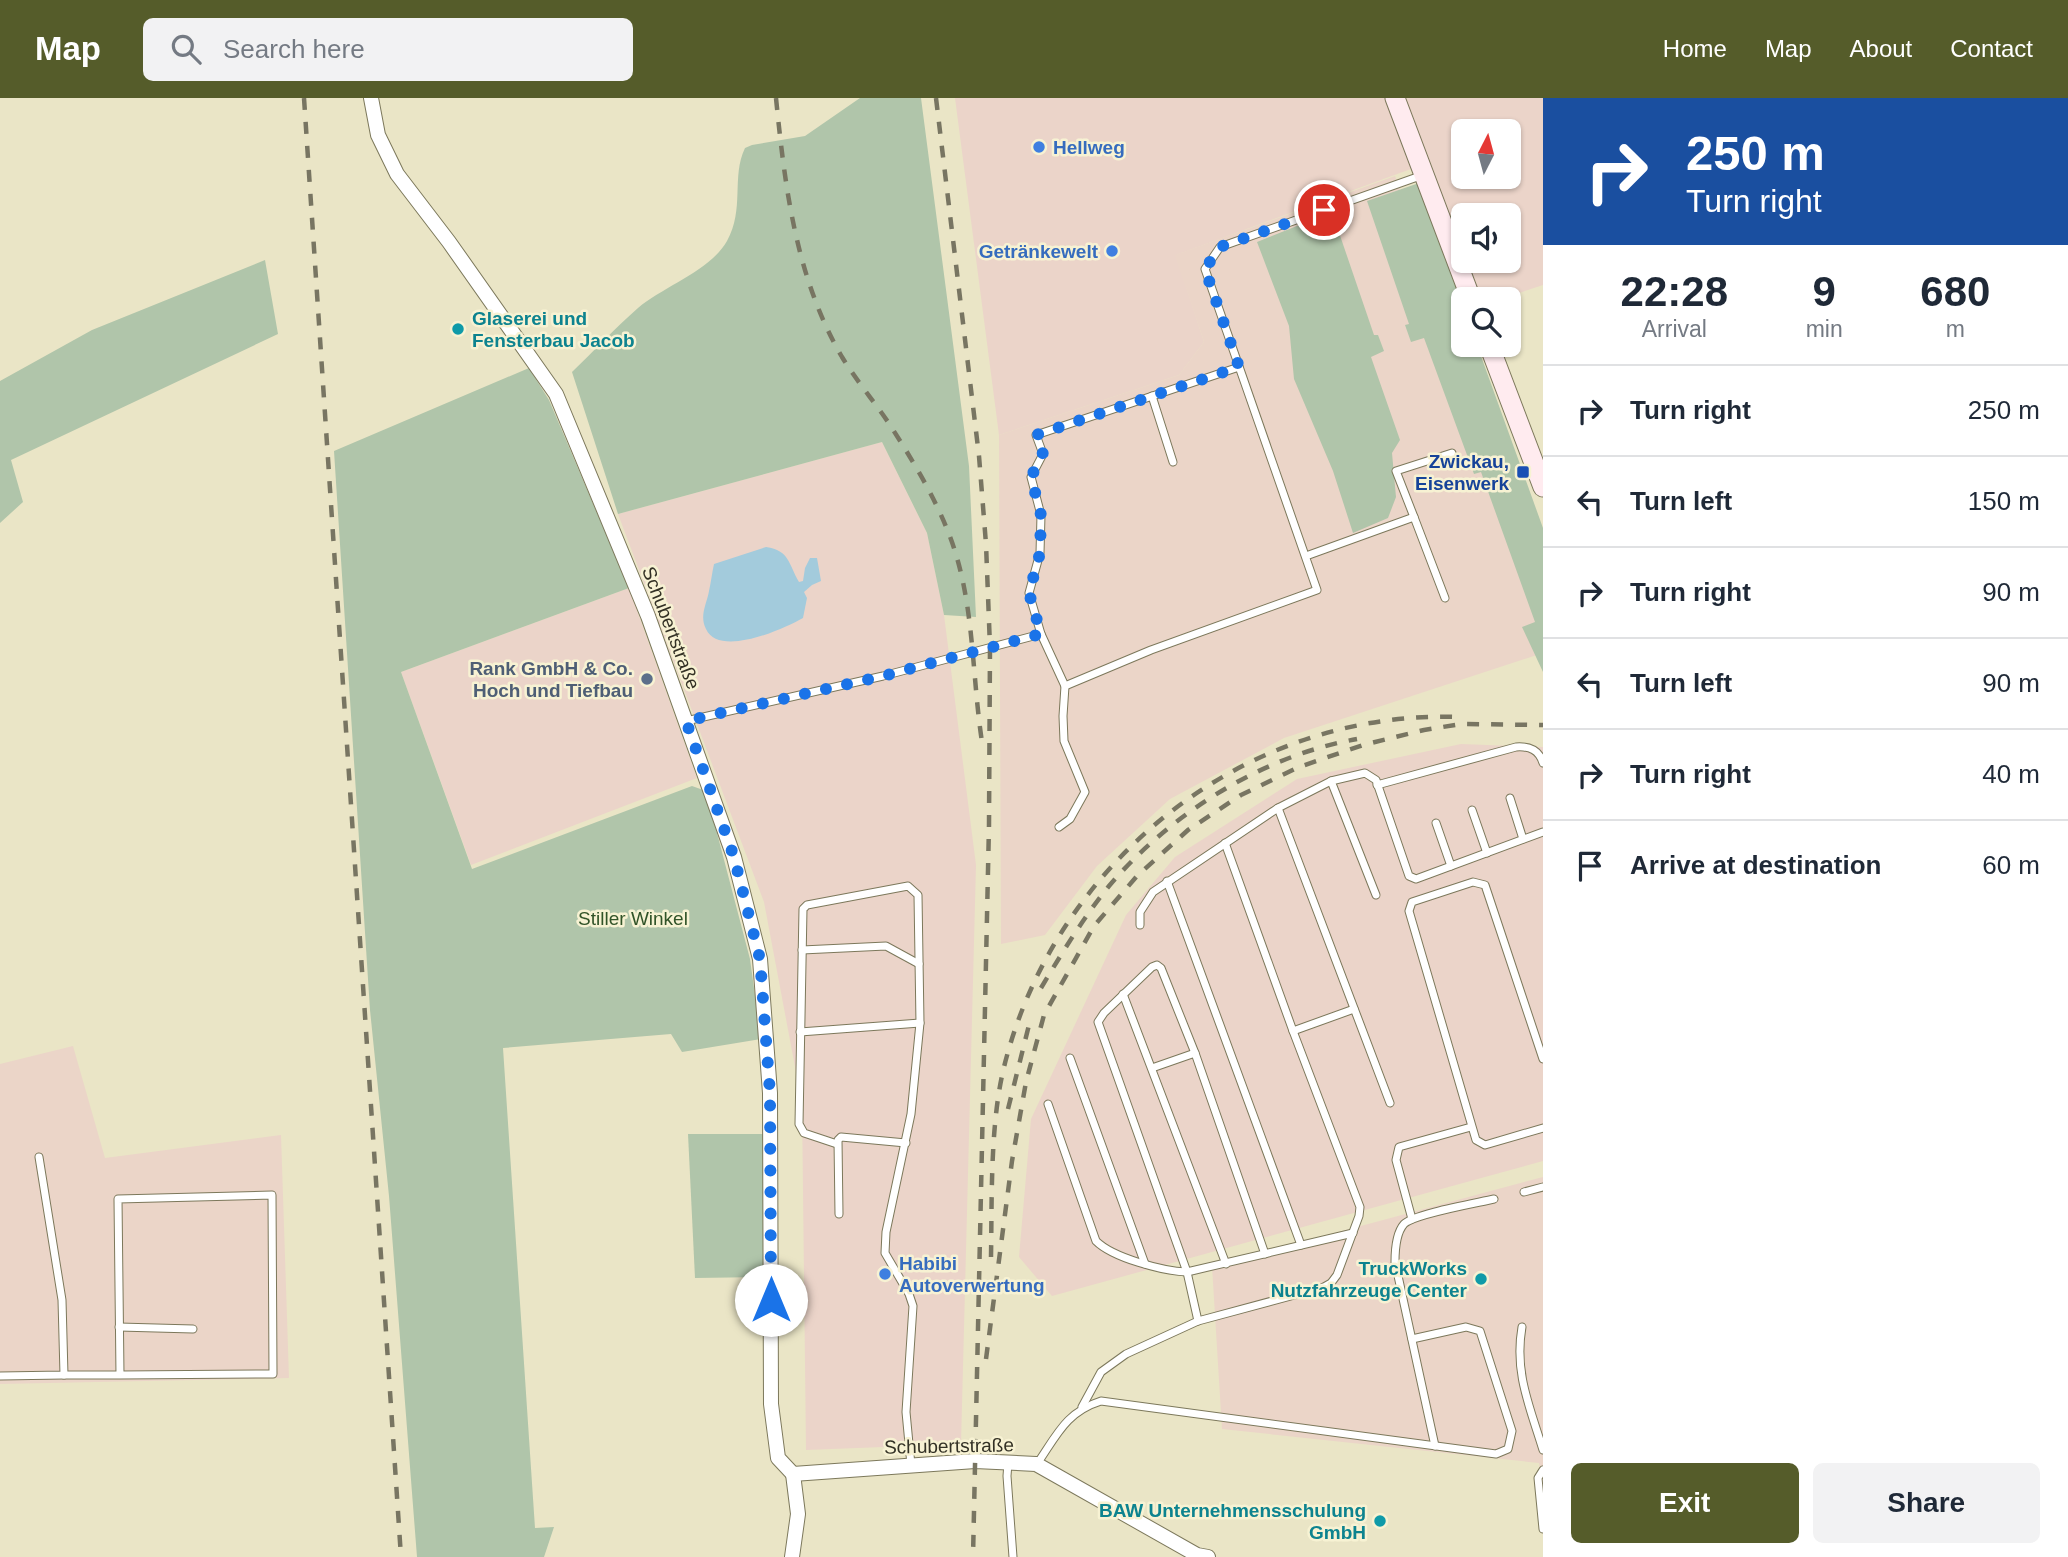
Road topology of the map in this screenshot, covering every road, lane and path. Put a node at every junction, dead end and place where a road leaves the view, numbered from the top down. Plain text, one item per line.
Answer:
1 (372, 98) edge
2 (1395, 98) edge
3 (1424, 175) junction
4 (1466, 287) edge
5 (1494, 357) edge
6 (1239, 367) junction
7 (1152, 396) junction
8 (1452, 453) dead end
9 (1174, 462) dead end
10 (1543, 486) edge
11 (1414, 517) junction
12 (1306, 556) junction
13 (1445, 598) dead end
14 (1041, 634) junction
15 (1065, 685) junction
16 (686, 721) junction
17 (1543, 764) edge
18 (1331, 781) junction
19 (1377, 785) junction
20 (1510, 798) dead end
21 (1278, 808) junction
22 (1472, 810) dead end
23 (1436, 823) dead end
24 (1059, 827) dead end
25 (1543, 832) edge
26 (1523, 839) junction
27 (1225, 843) junction
28 (1487, 853) junction
29 (1451, 866) junction
30 (1167, 881) junction
31 (1376, 895) dead end
32 (1140, 925) dead end
33 (802, 950) junction
34 (919, 964) junction
35 (1124, 994) junction
36 (1354, 1009) junction
37 (919, 1023) junction
38 (1293, 1031) junction
39 (800, 1032) junction
40 (1195, 1053) junction
41 (1070, 1058) dead end
42 (1543, 1059) edge
43 (1152, 1068) junction
44 (1048, 1104) dead end
45 (1390, 1104) dead end
46 (1471, 1127) junction
47 (1543, 1128) edge
48 (906, 1143) junction
49 (837, 1144) junction
50 (39, 1157) dead end
51 (1543, 1187) edge
52 (1524, 1192) dead end
53 (1494, 1199) dead end
54 (839, 1213) dead end
55 (1412, 1219) junction
56 (1353, 1233) junction
57 (1301, 1245) junction
58 (1265, 1254) junction
59 (1145, 1264) junction
60 (1226, 1264) junction
61 (1187, 1272) junction
62 (1198, 1321) junction
63 (119, 1327) junction
64 (1522, 1327) dead end
65 (193, 1329) dead end
66 (1412, 1339) junction
67 (64, 1375) junction
68 (0, 1376) edge
69 (120, 1376) junction
70 (1082, 1407) junction
71 (1435, 1446) junction
72 (1543, 1450) edge
73 (1008, 1463) junction
74 (1036, 1464) junction
75 (911, 1465) junction
76 (1543, 1470) edge
77 (793, 1474) junction
78 (1543, 1523) edge
79 (1543, 1529) edge
80 (792, 1557) edge
81 (1013, 1557) edge
82 (1208, 1557) edge

1 - 16 street, Schubertstraße
2 - 3 street
3 - 4 street
3 - 6 lane
5 - 10 street
6 - 7 lane
6 - 12 lane
7 - 9 lane
7 - 14 lane
8 - 11 lane
11 - 12 lane
11 - 13 lane
12 - 15 lane
14 - 15 lane
14 - 16 lane
15 - 24 lane
16 - 77 street, Schubertstraße
17 - 19 lane
18 - 19 lane
18 - 21 lane
18 - 31 lane
19 - 29 lane
20 - 26 lane
21 - 27 lane
21 - 36 lane
22 - 28 lane
23 - 29 lane
25 - 26 lane
26 - 28 lane
27 - 30 lane
27 - 38 lane
28 - 29 lane
30 - 32 lane
30 - 57 lane
33 - 34 lane
33 - 34 lane
33 - 39 lane
34 - 37 lane
35 - 40 lane
35 - 43 lane
35 - 61 lane
36 - 38 lane
36 - 45 lane
37 - 39 lane
37 - 48 lane
38 - 56 lane
39 - 49 lane
40 - 43 lane
40 - 58 lane
41 - 59 lane
42 - 46 lane
43 - 60 lane
44 - 59 lane
46 - 47 lane
46 - 55 lane
48 - 49 lane
48 - 75 lane
49 - 54 lane
50 - 67 lane
51 - 52 lane
53 - 55 lane
55 - 66 lane
56 - 57 lane
56 - 62 lane
57 - 58 lane
58 - 60 lane
59 - 61 lane
60 - 61 lane
61 - 62 lane
62 - 70 lane
63 - 65 lane
63 - 69 lane
63 - 69 lane
64 - 72 lane
66 - 71 lane
66 - 71 lane
67 - 68 lane
67 - 69 lane
70 - 71 lane
70 - 74 lane
73 - 74 street, Schubertstraße
73 - 75 street, Schubertstraße
73 - 81 lane
74 - 82 street, Schubertstraße
75 - 77 street, Schubertstraße
76 - 78 lane
77 - 80 street, Schubertstraße
78 - 79 lane

